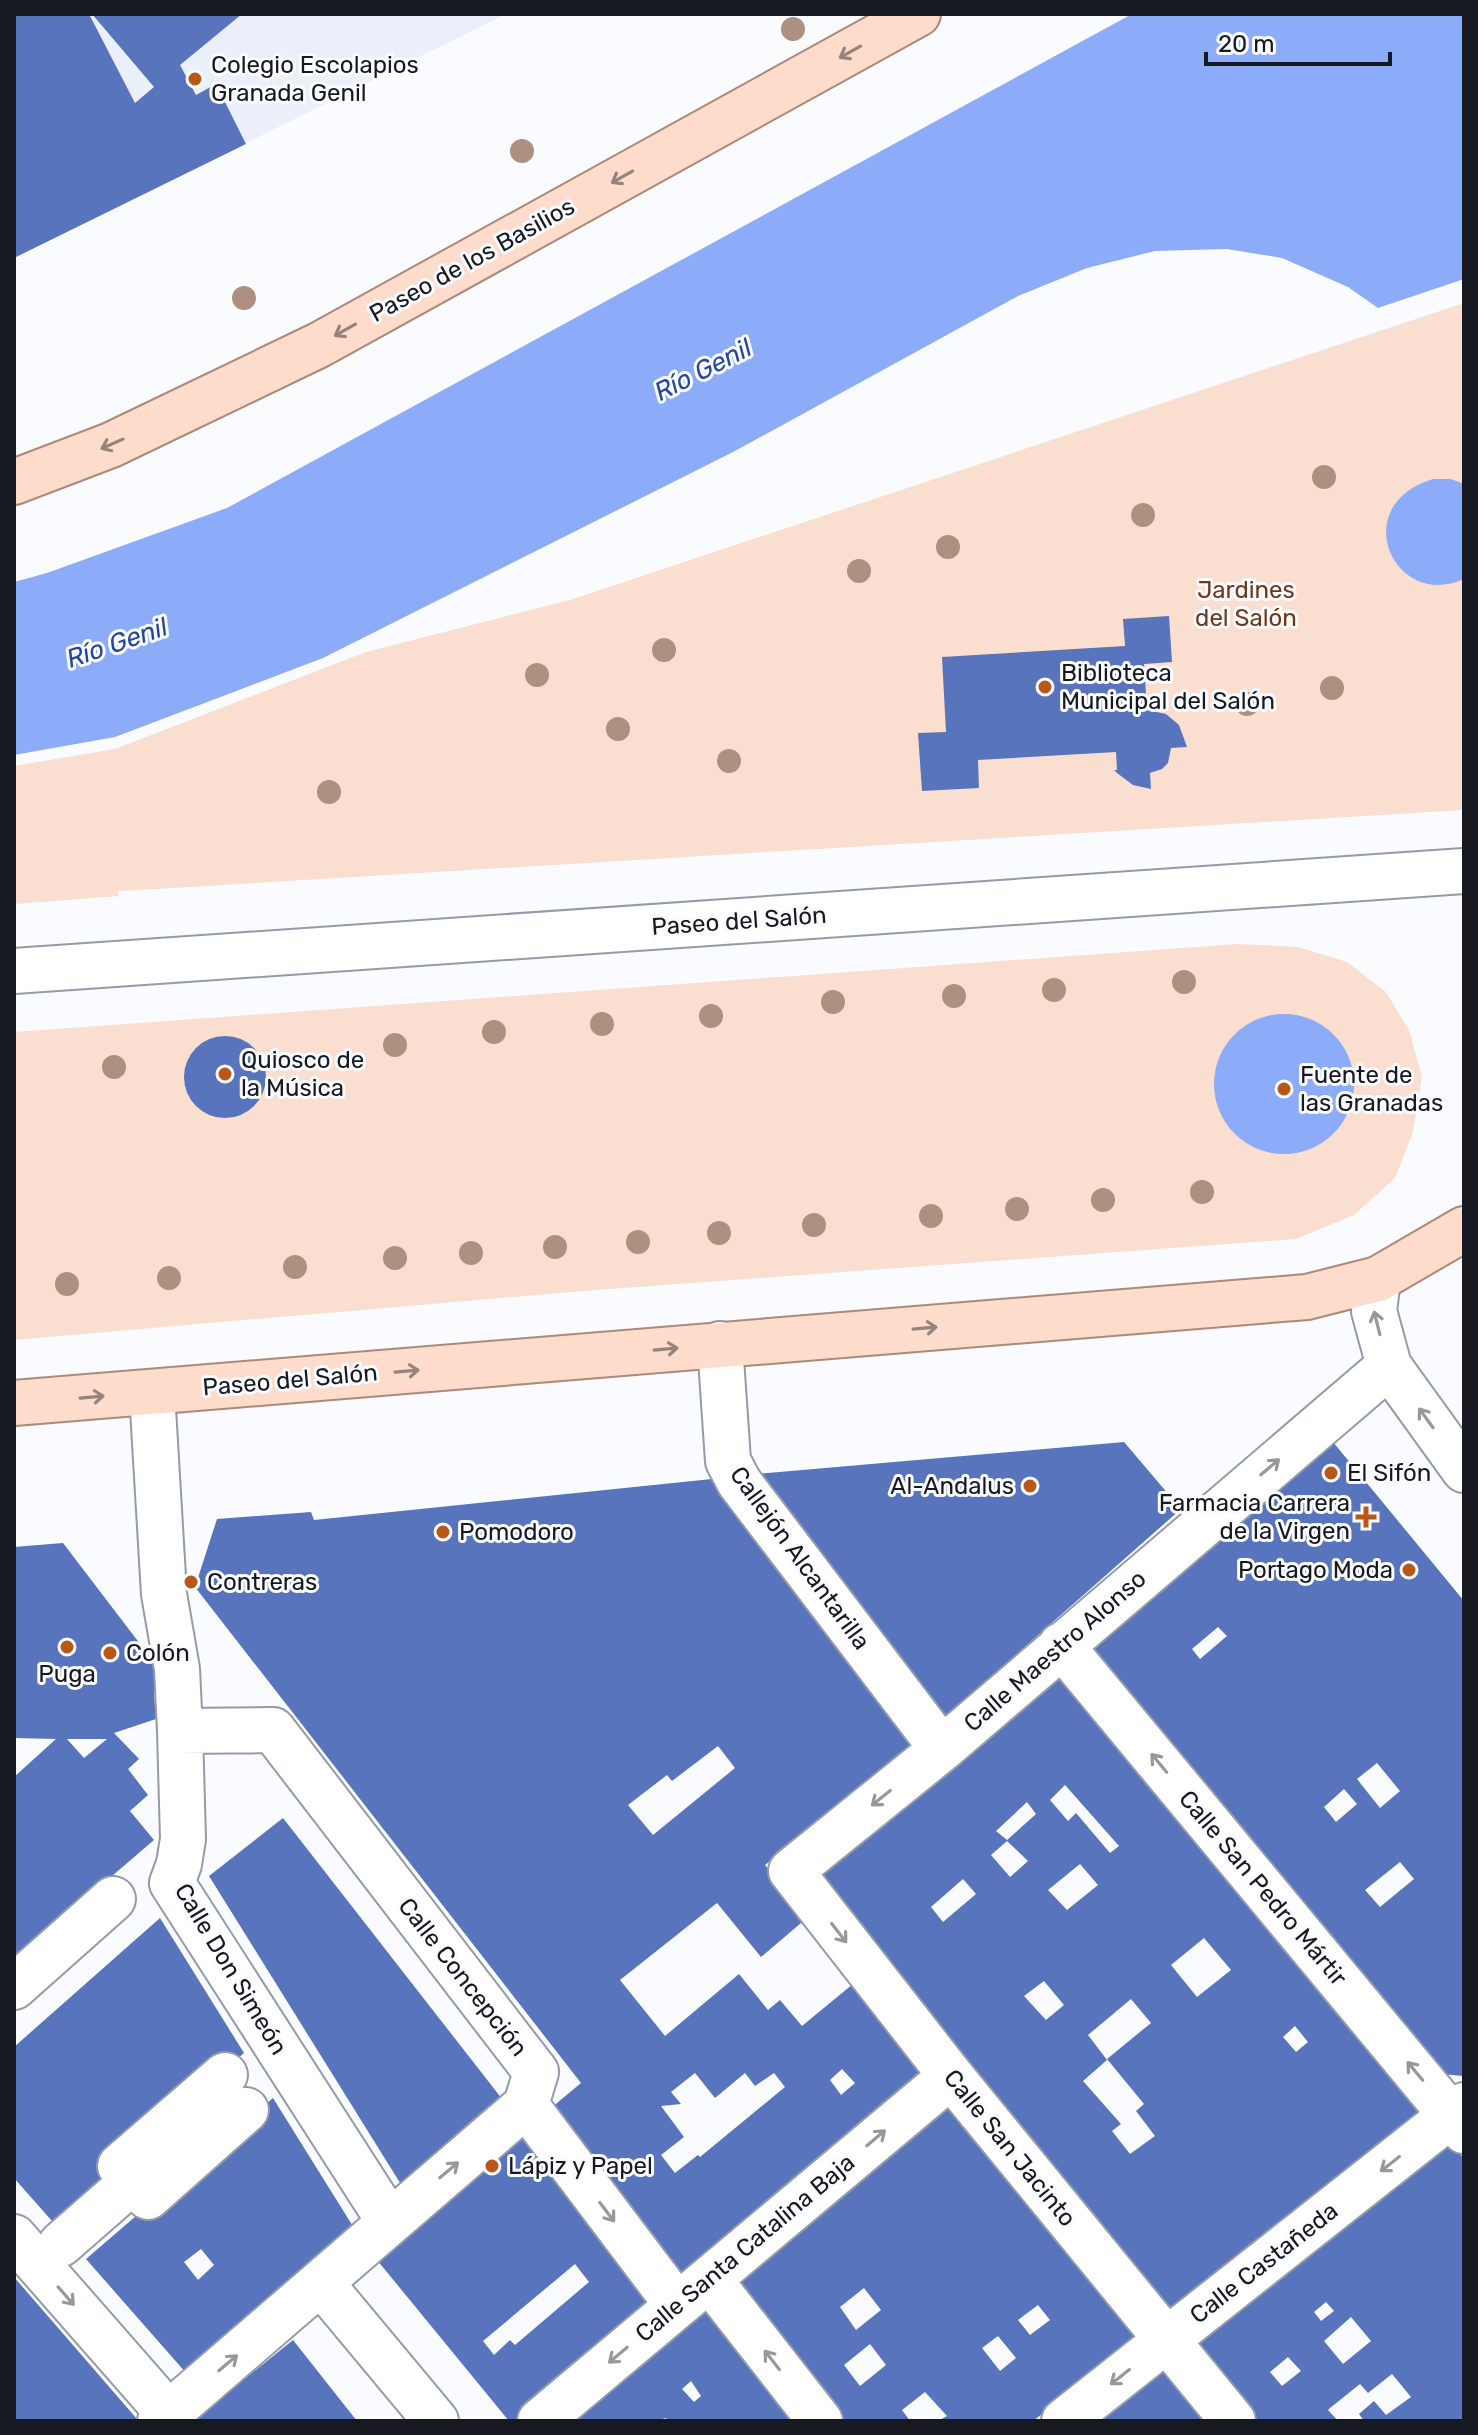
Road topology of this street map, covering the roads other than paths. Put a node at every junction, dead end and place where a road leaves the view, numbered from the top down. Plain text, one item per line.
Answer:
1 (918, 14) edge
2 (14, 482) edge
3 (1464, 871) edge
4 (14, 971) edge
5 (1464, 1229) edge
6 (1378, 1279) junction
7 (720, 1344) junction
8 (1389, 1366) junction
9 (152, 1392) junction
10 (14, 1403) edge
11 (1464, 1470) edge
12 (1061, 1645) junction
13 (180, 1731) junction
14 (942, 1749) junction
15 (791, 1871) joint
16 (113, 1899) dead end
17 (14, 1987) edge
18 (951, 2076) junction
19 (236, 2092) dead end
20 (526, 2105) junction
21 (1460, 2117) edge
22 (389, 2221) junction
23 (14, 2237) edge
24 (61, 2244) dead end
25 (321, 2283) junction
26 (693, 2292) junction
27 (1167, 2340) junction
28 (164, 2417) edge
29 (436, 2421) edge
30 (540, 2421) edge
31 (820, 2421) edge
32 (1064, 2421) edge
33 (1233, 2421) edge

1 -> 2 main road, Paseo de los Basilios
3 - 4 street, Paseo del Salón
5 - 6 main road, Paseo del Salón
7 -> 6 main road, Paseo del Salón
8 -> 6 street
9 -> 7 main road, Paseo del Salón
7 - 14 street, Callejón Alcantarilla
11 -> 8 street
12 -> 8 street, Calle Maestro Alonso
10 -> 9 main road, Paseo del Salón
9 - 13 street, Calle Don Simeón
12 - 14 street, Calle Maestro Alonso
21 -> 12 street, Calle San Pedro Mártir
13 - 20 street, Calle Concepción
13 - 22 street, Calle Don Simeón
14 -> 15 street, Calle Maestro Alonso
15 -> 18 street, Calle San Jacinto
16 - 17 street
26 -> 18 street, Calle Santa Catalina Baja
18 - 27 street, Calle San Jacinto
19 - 24 street
22 -> 20 street
20 -> 26 street
21 -> 27 street, Calle Castañeda
22 - 25 street
23 -> 28 street
28 -> 25 street
25 - 29 street
26 -> 30 street, Calle Santa Catalina Baja
31 -> 26 street
27 -> 32 street, Calle Castañeda
27 - 33 street, Calle San Jacinto

